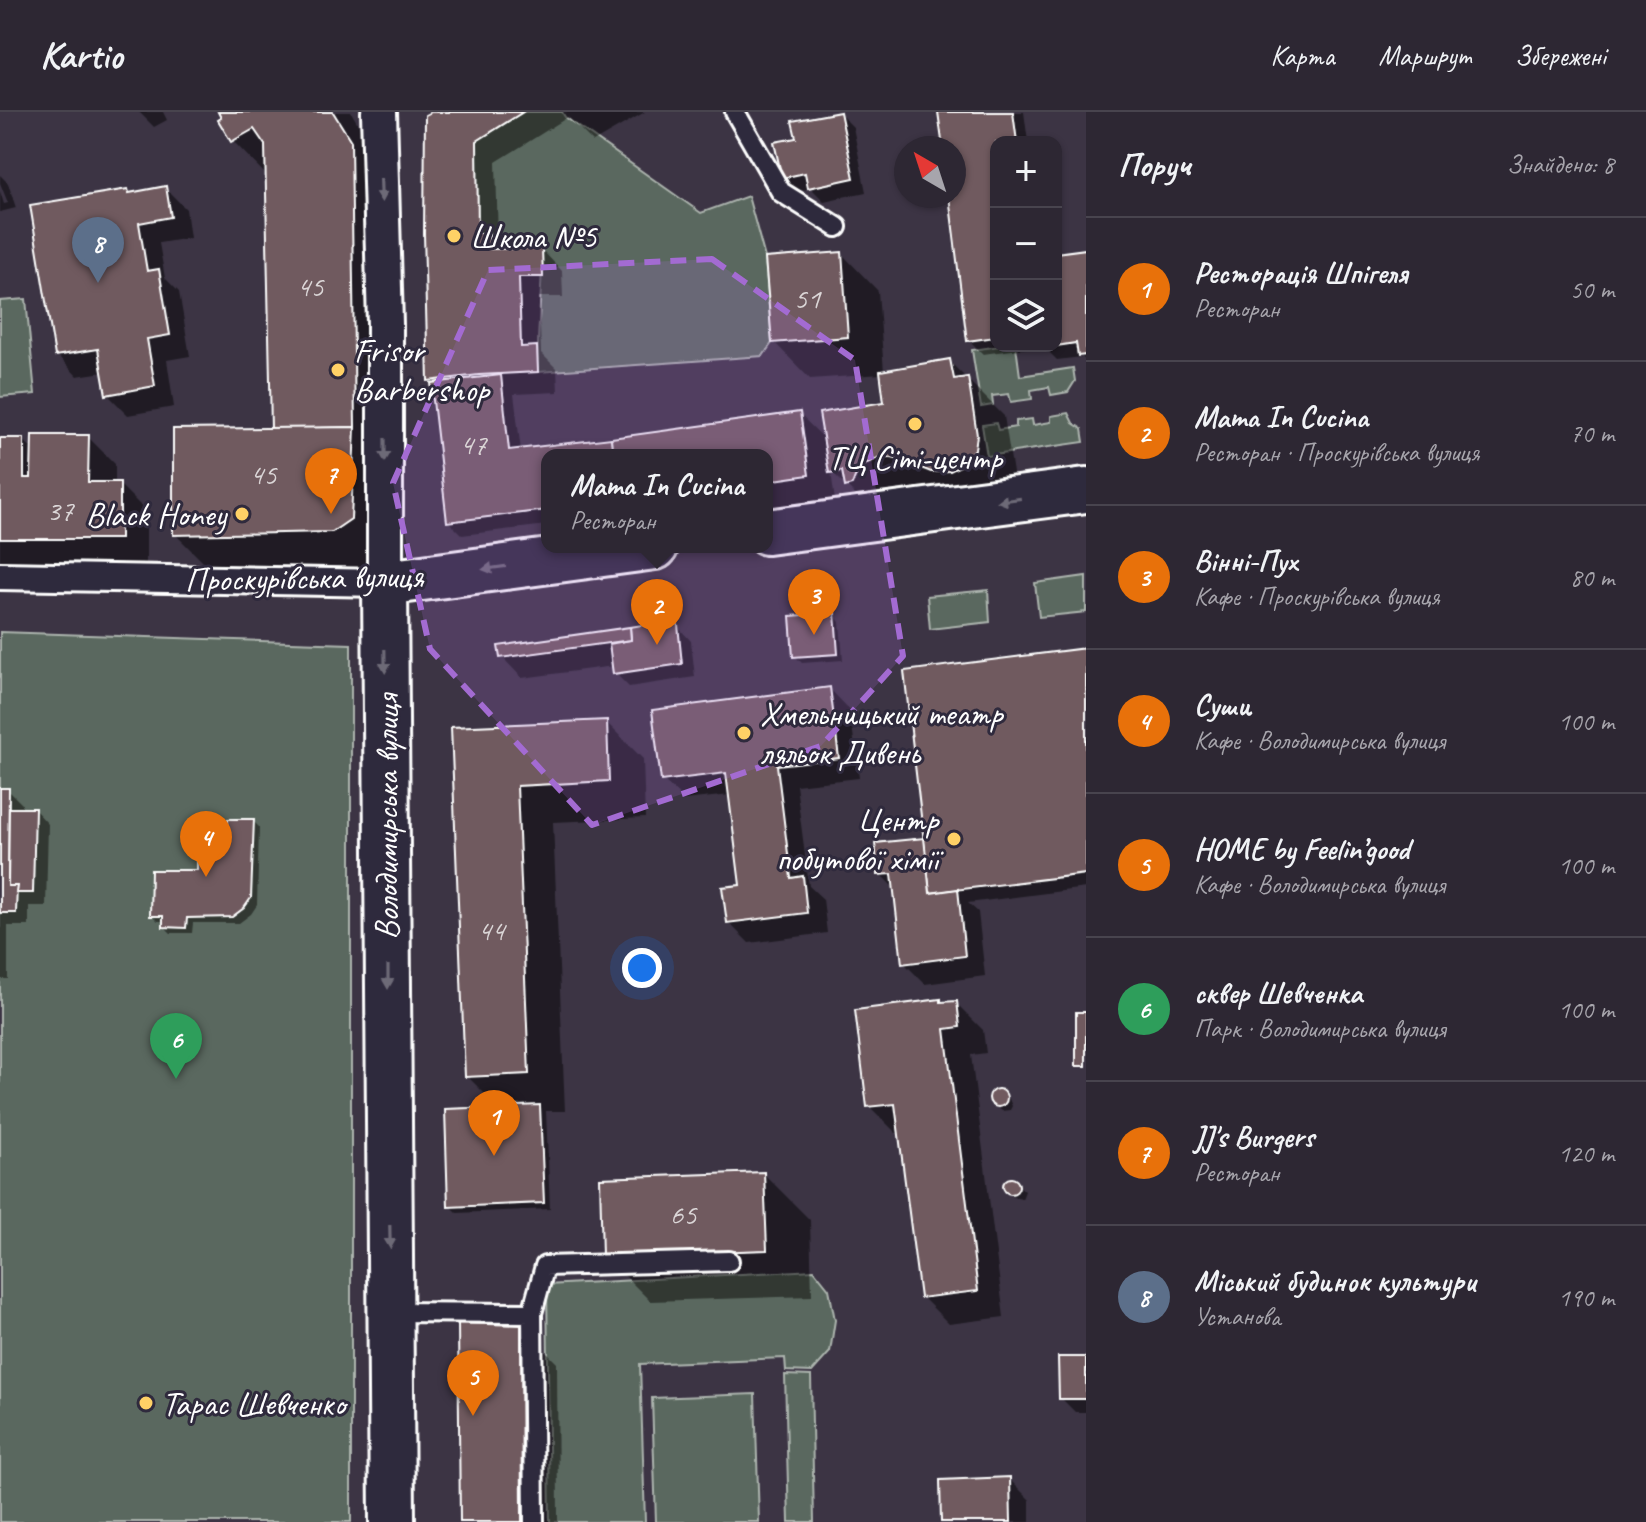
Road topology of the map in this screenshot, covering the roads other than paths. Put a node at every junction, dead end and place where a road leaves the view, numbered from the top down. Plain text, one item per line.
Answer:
1 (379, 112) edge
2 (735, 112) edge
3 (837, 227) dead end
4 (1086, 490) edge
5 (773, 531) edge
6 (610, 553) edge
7 (0, 576) edge
8 (385, 583) junction
9 (729, 1261) dead end
10 (391, 1312) junction
11 (532, 1313) junction
12 (392, 1522) edge
13 (534, 1522) edge

1 -> 8 street, Володимирська вулиця
2 - 3 lane
4 -> 5 street
6 -> 8 street, Проскурівська вулиця
7 - 8 street, Проскурівська вулиця
8 -> 10 street, Володимирська вулиця
9 - 11 lane
10 - 11 lane
10 - 12 street, Володимирська вулиця
11 - 13 lane

